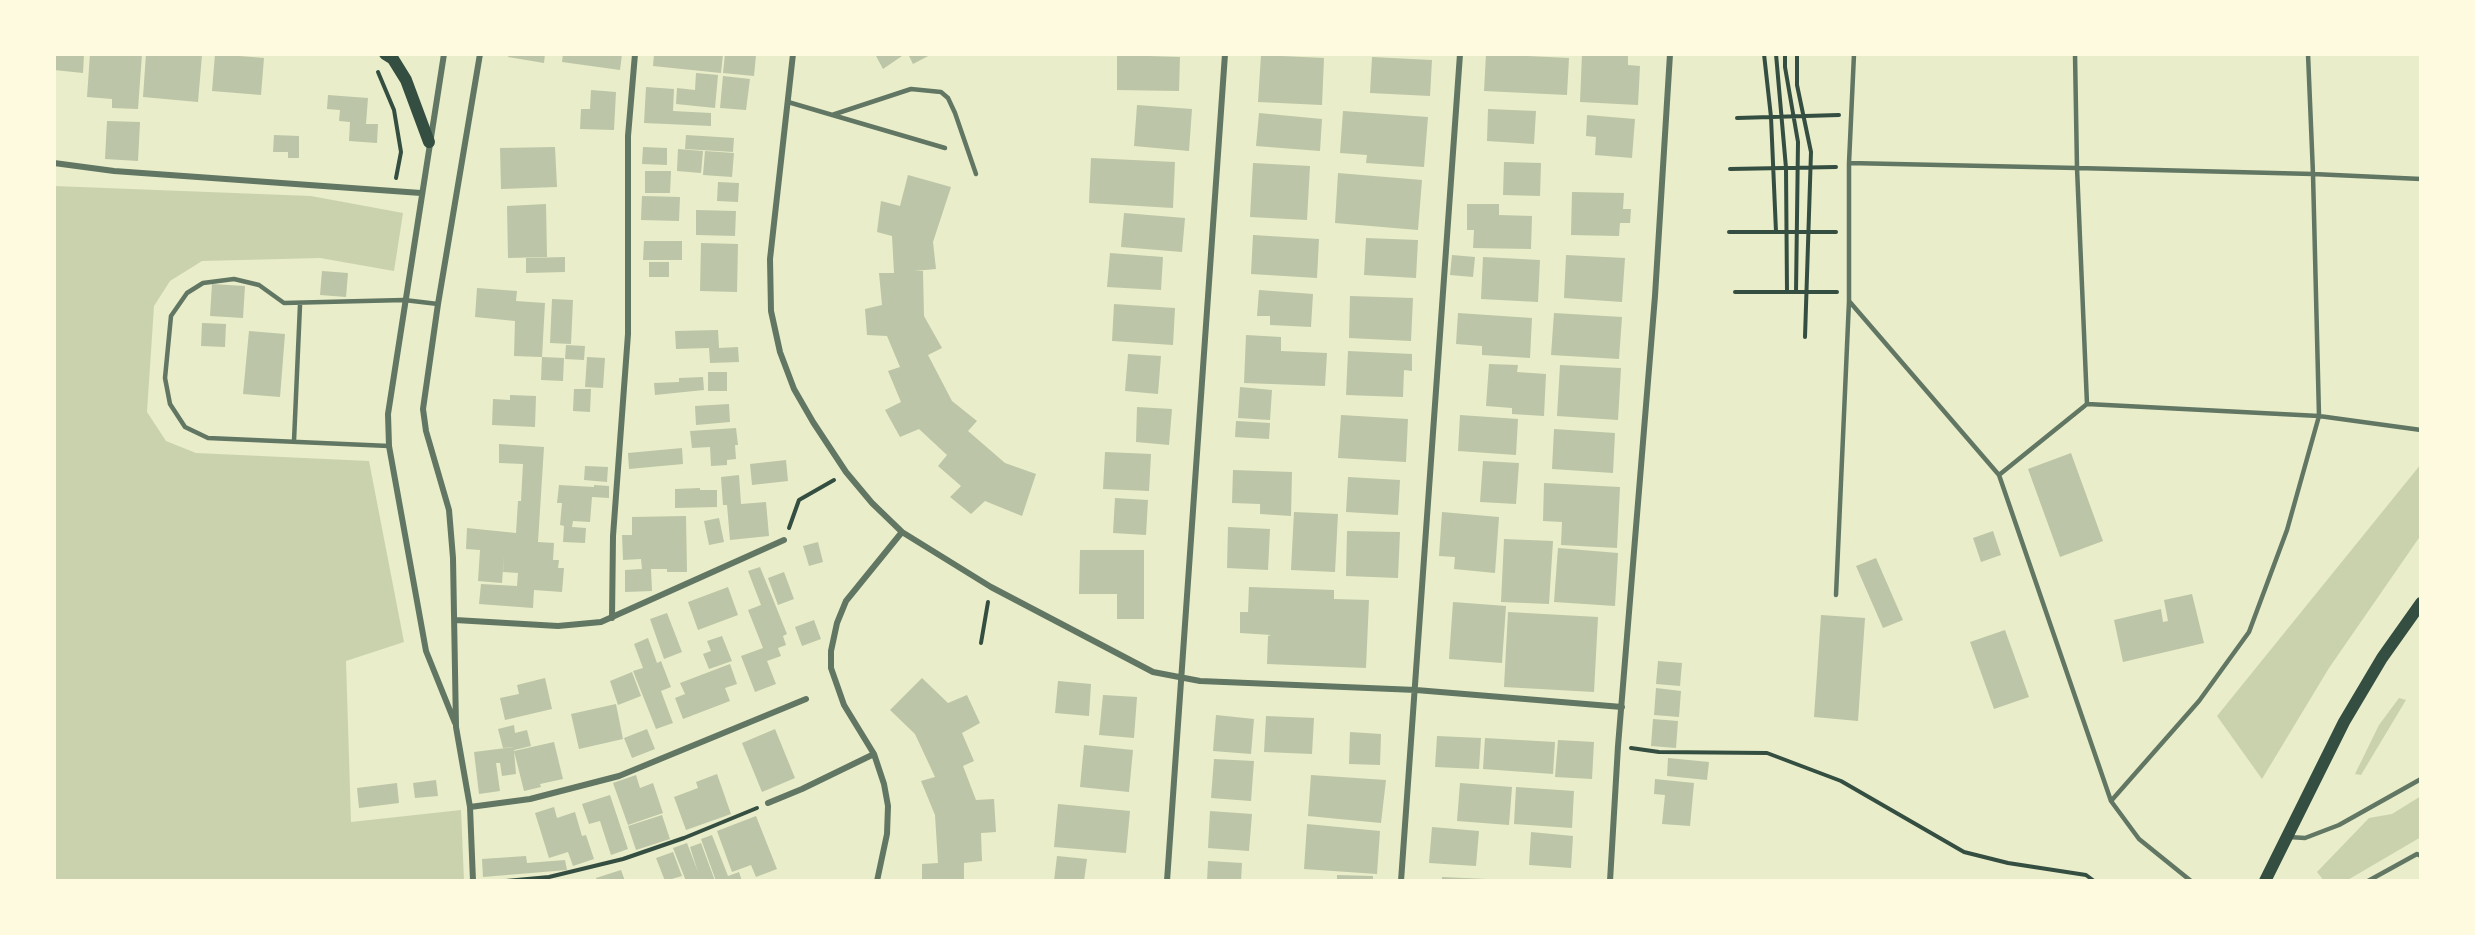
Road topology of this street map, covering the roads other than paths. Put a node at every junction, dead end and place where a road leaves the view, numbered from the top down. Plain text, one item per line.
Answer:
1 (385, 54) edge
2 (444, 54) edge
3 (480, 54) edge
4 (635, 54) edge
5 (793, 54) edge
6 (1225, 54) edge
7 (1460, 54) edge
8 (1670, 54) edge
9 (1854, 54) edge
10 (2075, 54) edge
11 (2308, 54) edge
12 (788, 102) junction
13 (832, 115) junction
14 (429, 142) junction
15 (945, 148) dead end
16 (54, 163) edge
17 (1849, 165) junction
18 (2077, 168) junction
19 (976, 174) dead end
20 (2313, 174) junction
21 (2421, 178) edge
22 (421, 193) junction
23 (404, 300) junction
24 (1850, 301) junction
25 (300, 304) junction
26 (438, 304) junction
27 (2087, 404) junction
28 (2319, 416) junction
29 (2421, 430) edge
30 (294, 441) junction
31 (389, 446) junction
32 (1999, 475) junction
33 (902, 532) junction
34 (784, 540) road end
35 (1836, 595) dead end
36 (2421, 603) edge
37 (612, 618) junction
38 (454, 620) junction
39 (1181, 678) junction
40 (1416, 690) junction
41 (807, 699) dead end
42 (1622, 707) junction
43 (456, 727) junction
44 (874, 754) junction
45 (2421, 779) edge
46 (2111, 801) junction
47 (768, 803) road end
48 (470, 807) junction
49 (2287, 837) junction
50 (2421, 856) edge
51 (473, 881) edge
52 (877, 881) edge
53 (1167, 881) edge
54 (1401, 881) edge
55 (1610, 881) edge
56 (2191, 881) edge
57 (2265, 881) edge
58 (2368, 881) edge

1 - 14 main road
2 - 14 street
3 - 26 street
4 - 37 street
5 - 12 street
6 - 39 street
7 - 40 street
8 - 42 street
9 - 17 lane
10 - 18 lane
11 - 20 lane
12 - 13 lane
12 - 33 street
13 - 15 lane
13 - 19 lane
14 - 22 street
16 - 22 street
17 - 18 lane
17 - 24 lane
18 - 20 lane
18 - 27 lane
20 - 21 lane
20 - 28 lane
22 - 23 street
23 - 25 lane
23 - 26 lane
23 - 31 street
24 - 32 lane
24 - 35 lane
25 - 30 lane
25 - 30 lane
26 - 38 street
27 - 28 lane
27 - 32 lane
28 - 29 lane
28 - 46 lane
30 - 31 lane
31 - 43 street
32 - 46 lane
33 - 39 street
33 - 44 street
34 - 37 street
36 - 49 main road
37 - 38 street
38 - 43 street
39 - 40 street
39 - 53 street
40 - 42 street
40 - 54 street
41 - 48 street
42 - 55 street
43 - 48 street
44 - 47 street
44 - 52 street
45 - 49 lane
46 - 56 lane
48 - 51 street
49 - 57 main road
50 - 58 lane

